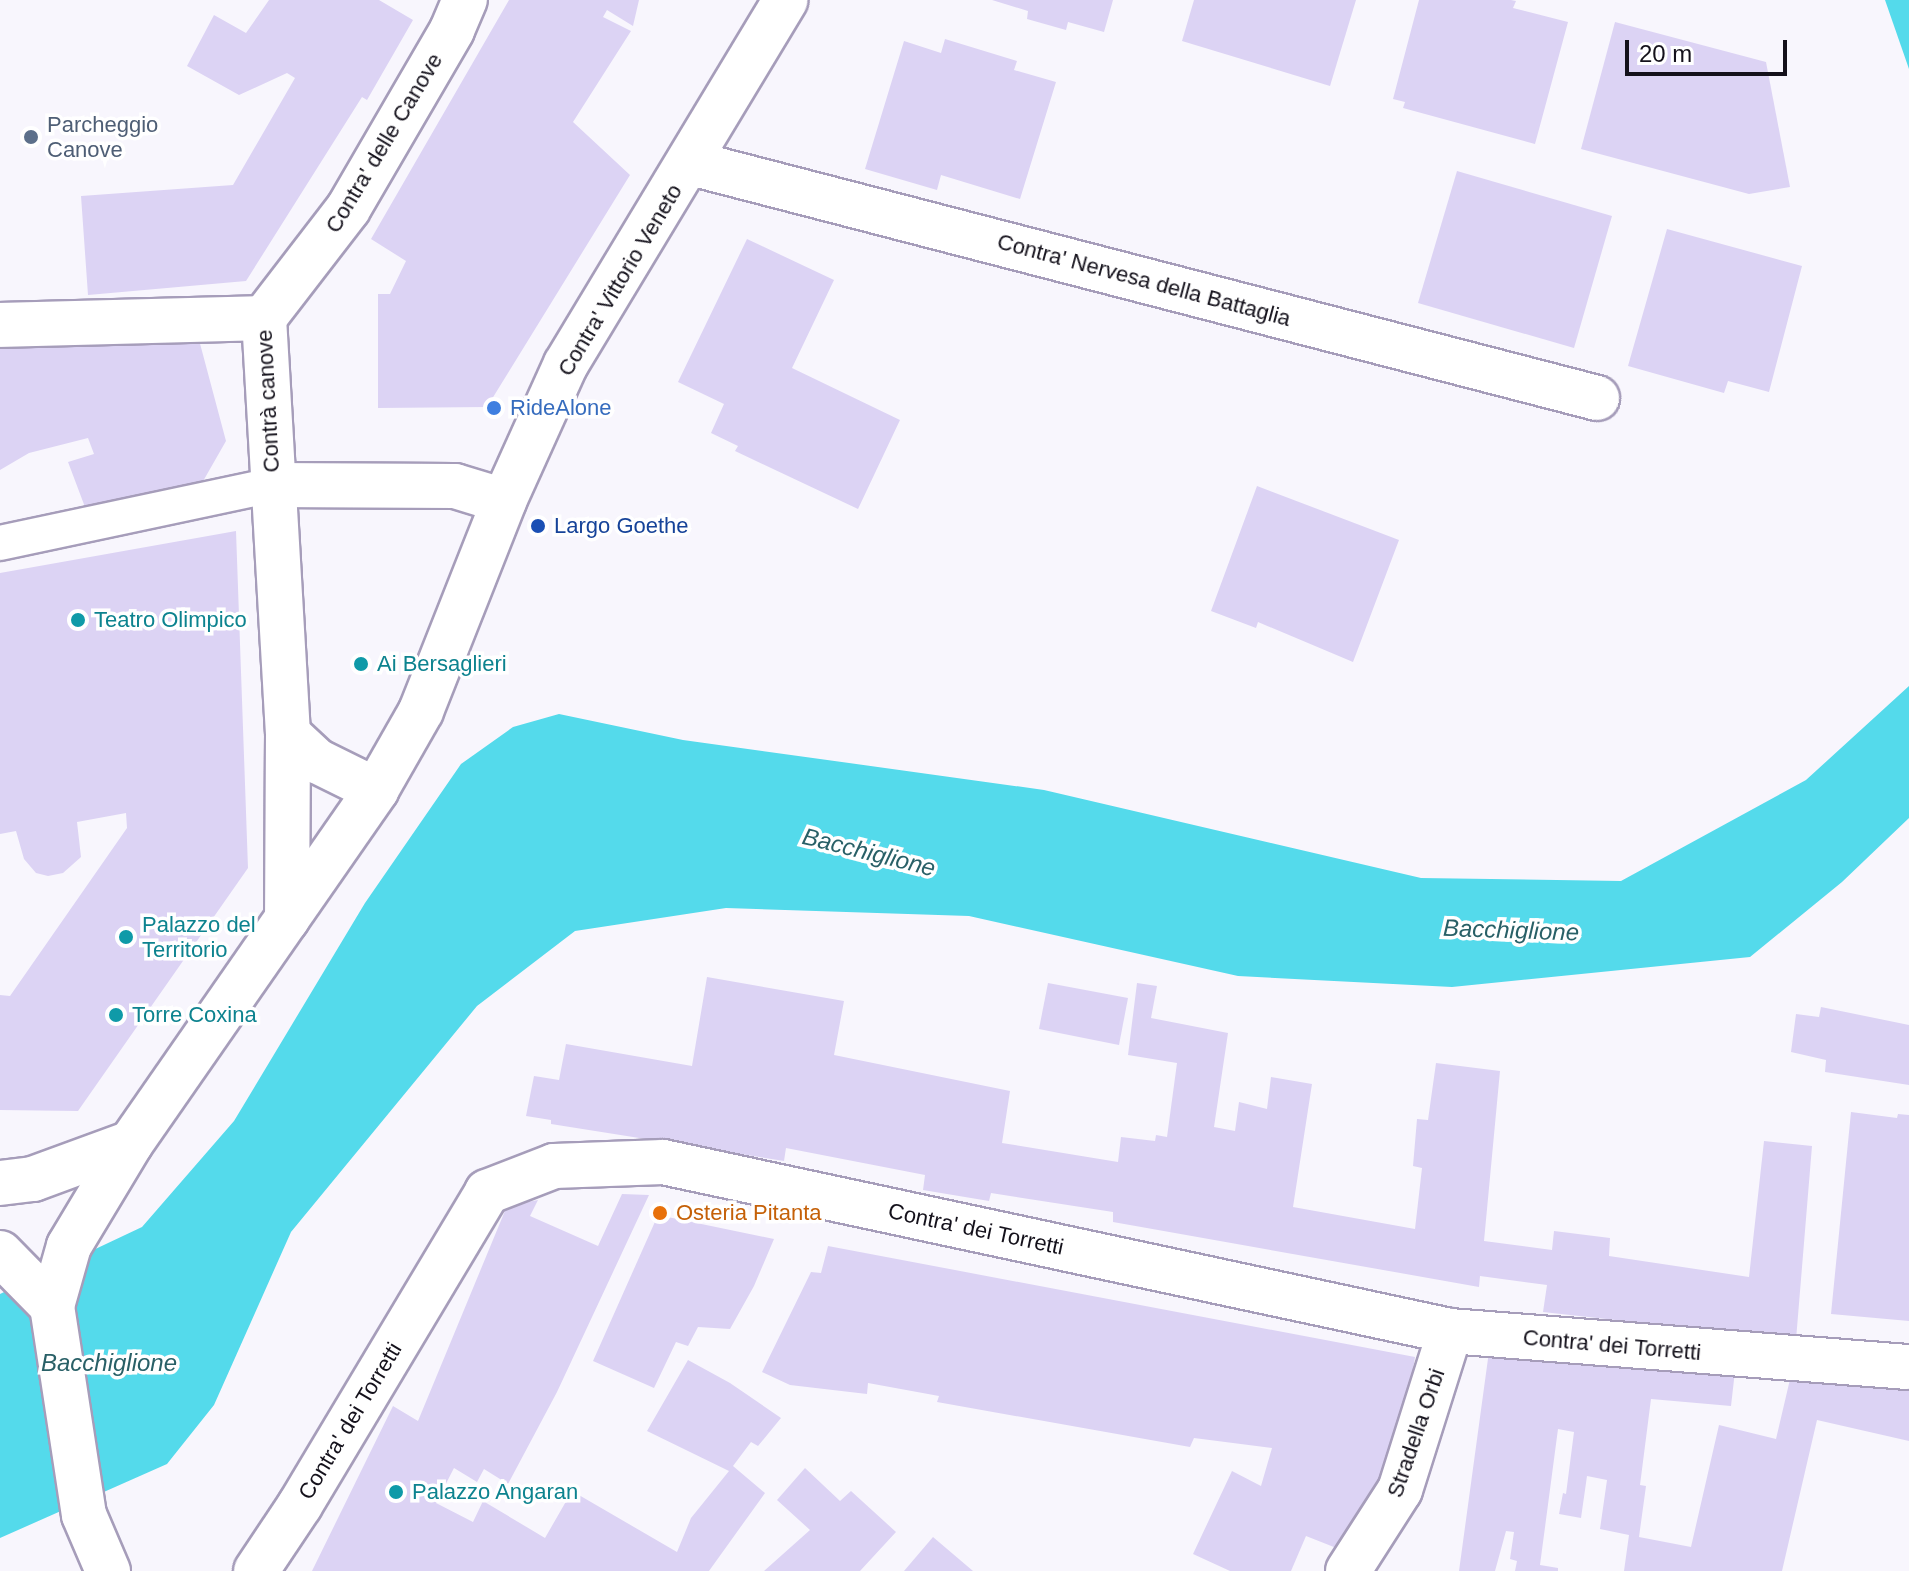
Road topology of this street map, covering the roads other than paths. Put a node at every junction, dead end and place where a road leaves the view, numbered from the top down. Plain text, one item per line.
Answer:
1 (465, 0) edge
2 (786, 0) edge
3 (691, 163) junction
4 (264, 318) junction
5 (0, 325) edge
6 (1597, 398) dead end
7 (272, 485) junction
8 (504, 501) junction
9 (0, 543) edge
10 (288, 734) junction
11 (376, 790) junction
12 (287, 919) junction
13 (131, 1143) junction
14 (17, 1181) edge
15 (1, 1254) edge
16 (52, 1306) junction
17 (1450, 1331) junction
18 (1909, 1367) edge
19 (84, 1515) junction
20 (80, 1571) edge
21 (108, 1571) edge
22 (256, 1571) edge
23 (1348, 1571) edge

1 - 4 street, Contra' delle Canove
2 - 3 street, Contra' Vittorio Veneto
3 - 6 street, Contra' Nervesa della Battaglia
3 - 8 street, Contra' Vittorio Veneto
4 - 5 street
4 - 7 street, Contrà canove
7 - 8 street
7 - 9 street
7 - 10 street, Contrà canove
8 - 11 street, Contra' Vittorio Veneto
10 - 11 street
10 - 12 street, Contrà canove
11 - 12 street, Contra' Vittorio Veneto
12 - 13 street, Contra' Vittorio Veneto
13 - 14 street
13 - 16 street, Contra' Vittorio Veneto
15 - 16 street
16 - 19 street
17 - 18 street, Contra' dei Torretti
17 - 22 street, Contra' dei Torretti
17 - 23 street, Stradella Orbi
19 - 20 street
19 - 21 street

